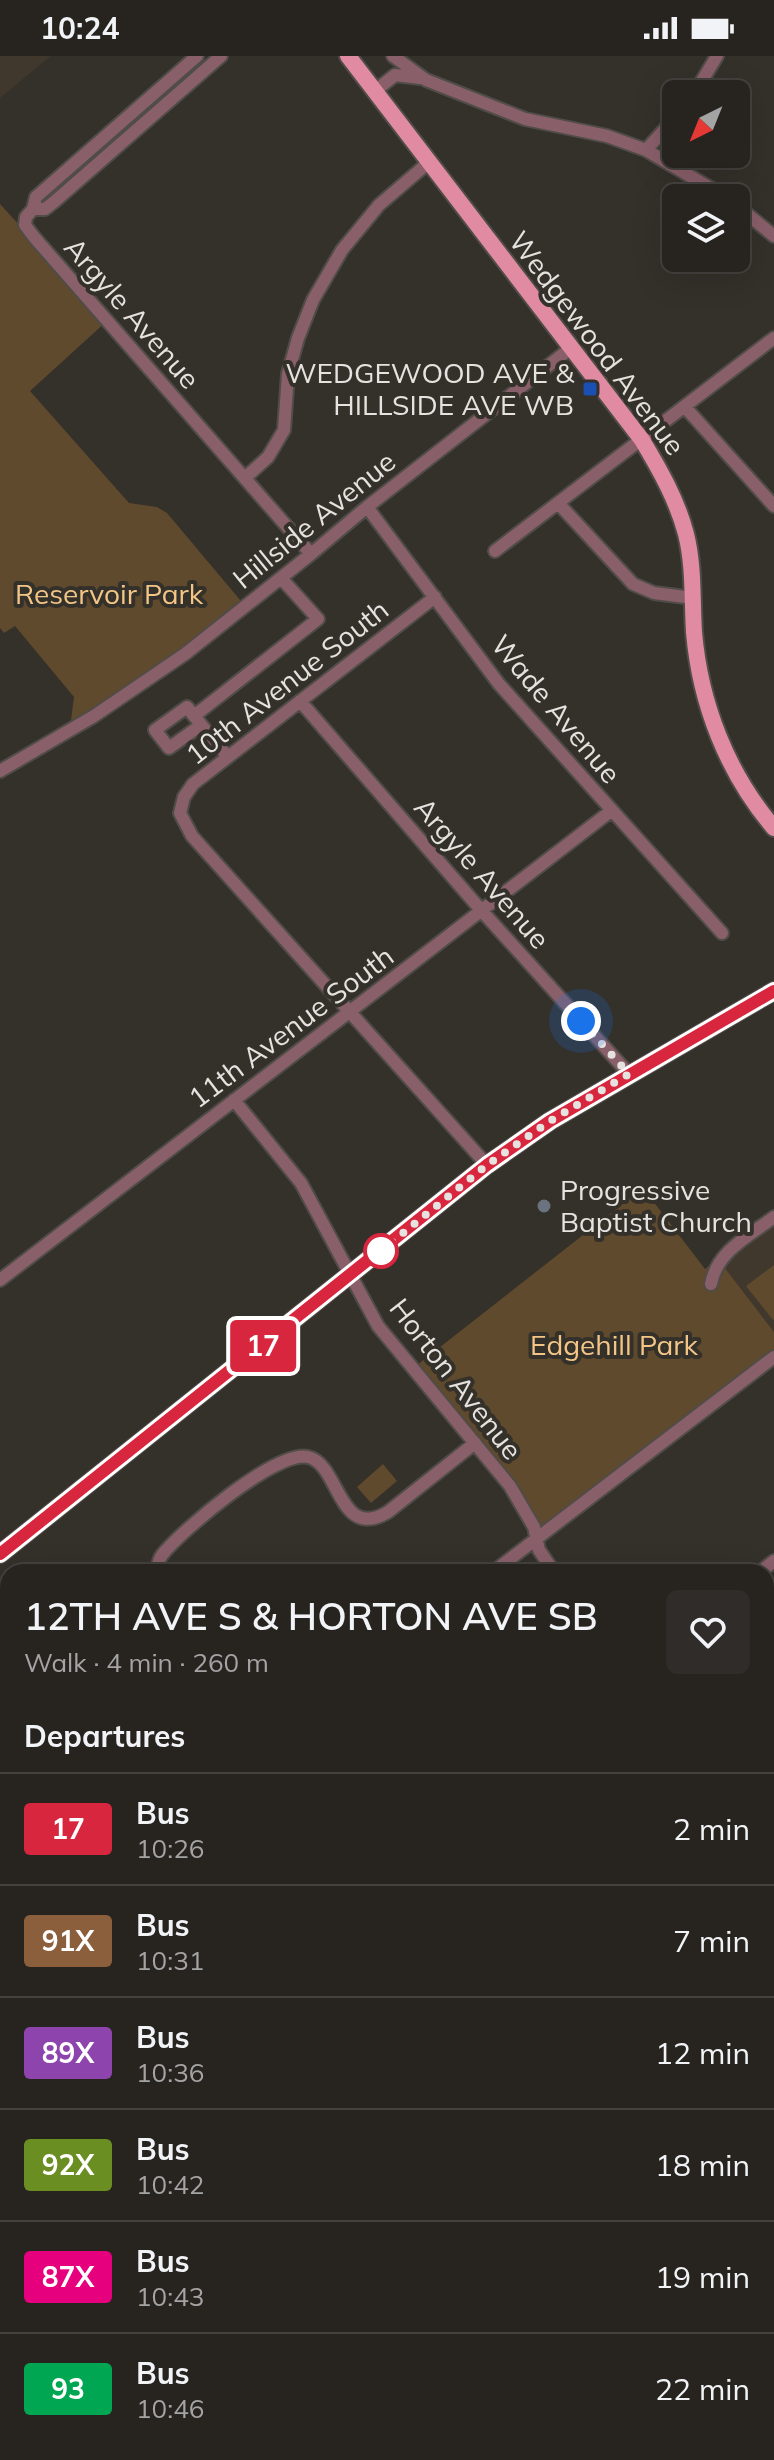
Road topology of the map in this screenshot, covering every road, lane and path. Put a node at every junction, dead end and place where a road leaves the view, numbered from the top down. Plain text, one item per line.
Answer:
1 (197, 56) edge
2 (221, 56) edge
3 (348, 56) edge
4 (393, 56) edge
5 (717, 56) edge
6 (426, 80) junction
7 (702, 80) edge
8 (375, 91) junction
9 (147, 100) junction
10 (158, 112) junction
11 (662, 132) edge
12 (646, 150) junction
13 (428, 163) junction
14 (703, 184) edge
15 (33, 209) junction
16 (750, 216) edge
17 (774, 236) edge
18 (774, 338) edge
19 (571, 348) junction
20 (685, 407) junction
21 (642, 440) junction
22 (245, 478) junction
23 (558, 503) junction
24 (774, 506) edge
25 (367, 507) junction
26 (495, 551) dead end
27 (311, 554) junction
28 (281, 578) junction
29 (435, 597) junction
30 (693, 598) junction
31 (300, 701) junction
32 (228, 757) junction
33 (0, 771) edge
34 (611, 811) junction
35 (774, 828) edge
36 (481, 910) junction
37 (722, 933) dead end
38 (773, 993) edge
39 (352, 1012) junction
40 (629, 1074) junction
41 (234, 1100) junction
42 (487, 1165) junction
43 (774, 1217) edge
44 (351, 1276) junction
45 (0, 1280) edge
46 (711, 1284) dead end
47 (774, 1357) edge
48 (475, 1443) junction
49 (536, 1539) junction
50 (0, 1554) edge
51 (159, 1564) edge
52 (503, 1564) edge
53 (549, 1564) edge

1 - 9 street
2 - 10 street
3 - 8 main road, Wedgewood Avenue
4 - 6 street
5 - 7 street
6 - 8 street
6 - 12 street
8 - 13 main road, Wedgewood Avenue
9 - 10 street
9 - 15 street
10 - 15 street
11 - 12 street
12 - 14 street
13 - 19 main road, Wedgewood Avenue
13 - 22 street
15 - 22 street, Argyle Avenue
16 - 17 street
18 - 20 street
19 - 21 main road, Wedgewood Avenue
19 - 25 street, Hillside Avenue
20 - 21 street
20 - 24 street
21 - 23 street
21 - 30 main road, Wedgewood Avenue
22 - 27 street, Argyle Avenue
23 - 26 street
23 - 30 street
25 - 27 street, Hillside Avenue
25 - 29 street, Wade Avenue
27 - 28 street, Hillside Avenue
28 - 32 street
28 - 33 street, Hillside Avenue
29 - 31 street, 10th Avenue South
29 - 34 street, Wade Avenue
30 - 35 main road, Wedgewood Avenue
31 - 32 street, 10th Avenue South
31 - 36 street, Argyle Avenue
32 - 39 street, 10th Avenue South
34 - 36 street, 11th Avenue South
34 - 37 street, Wade Avenue
36 - 39 street, 11th Avenue South
36 - 40 street, Argyle Avenue
38 - 40 main road
39 - 41 street, 11th Avenue South
39 - 42 street
40 - 42 main road
41 - 44 street, Horton Avenue
41 - 45 street, 11th Avenue South
42 - 44 main road
43 - 46 street
44 - 48 street, Horton Avenue
44 - 50 main road
47 - 49 street
48 - 49 street, Horton Avenue
48 - 51 street
49 - 52 street
49 - 53 street, Horton Avenue

